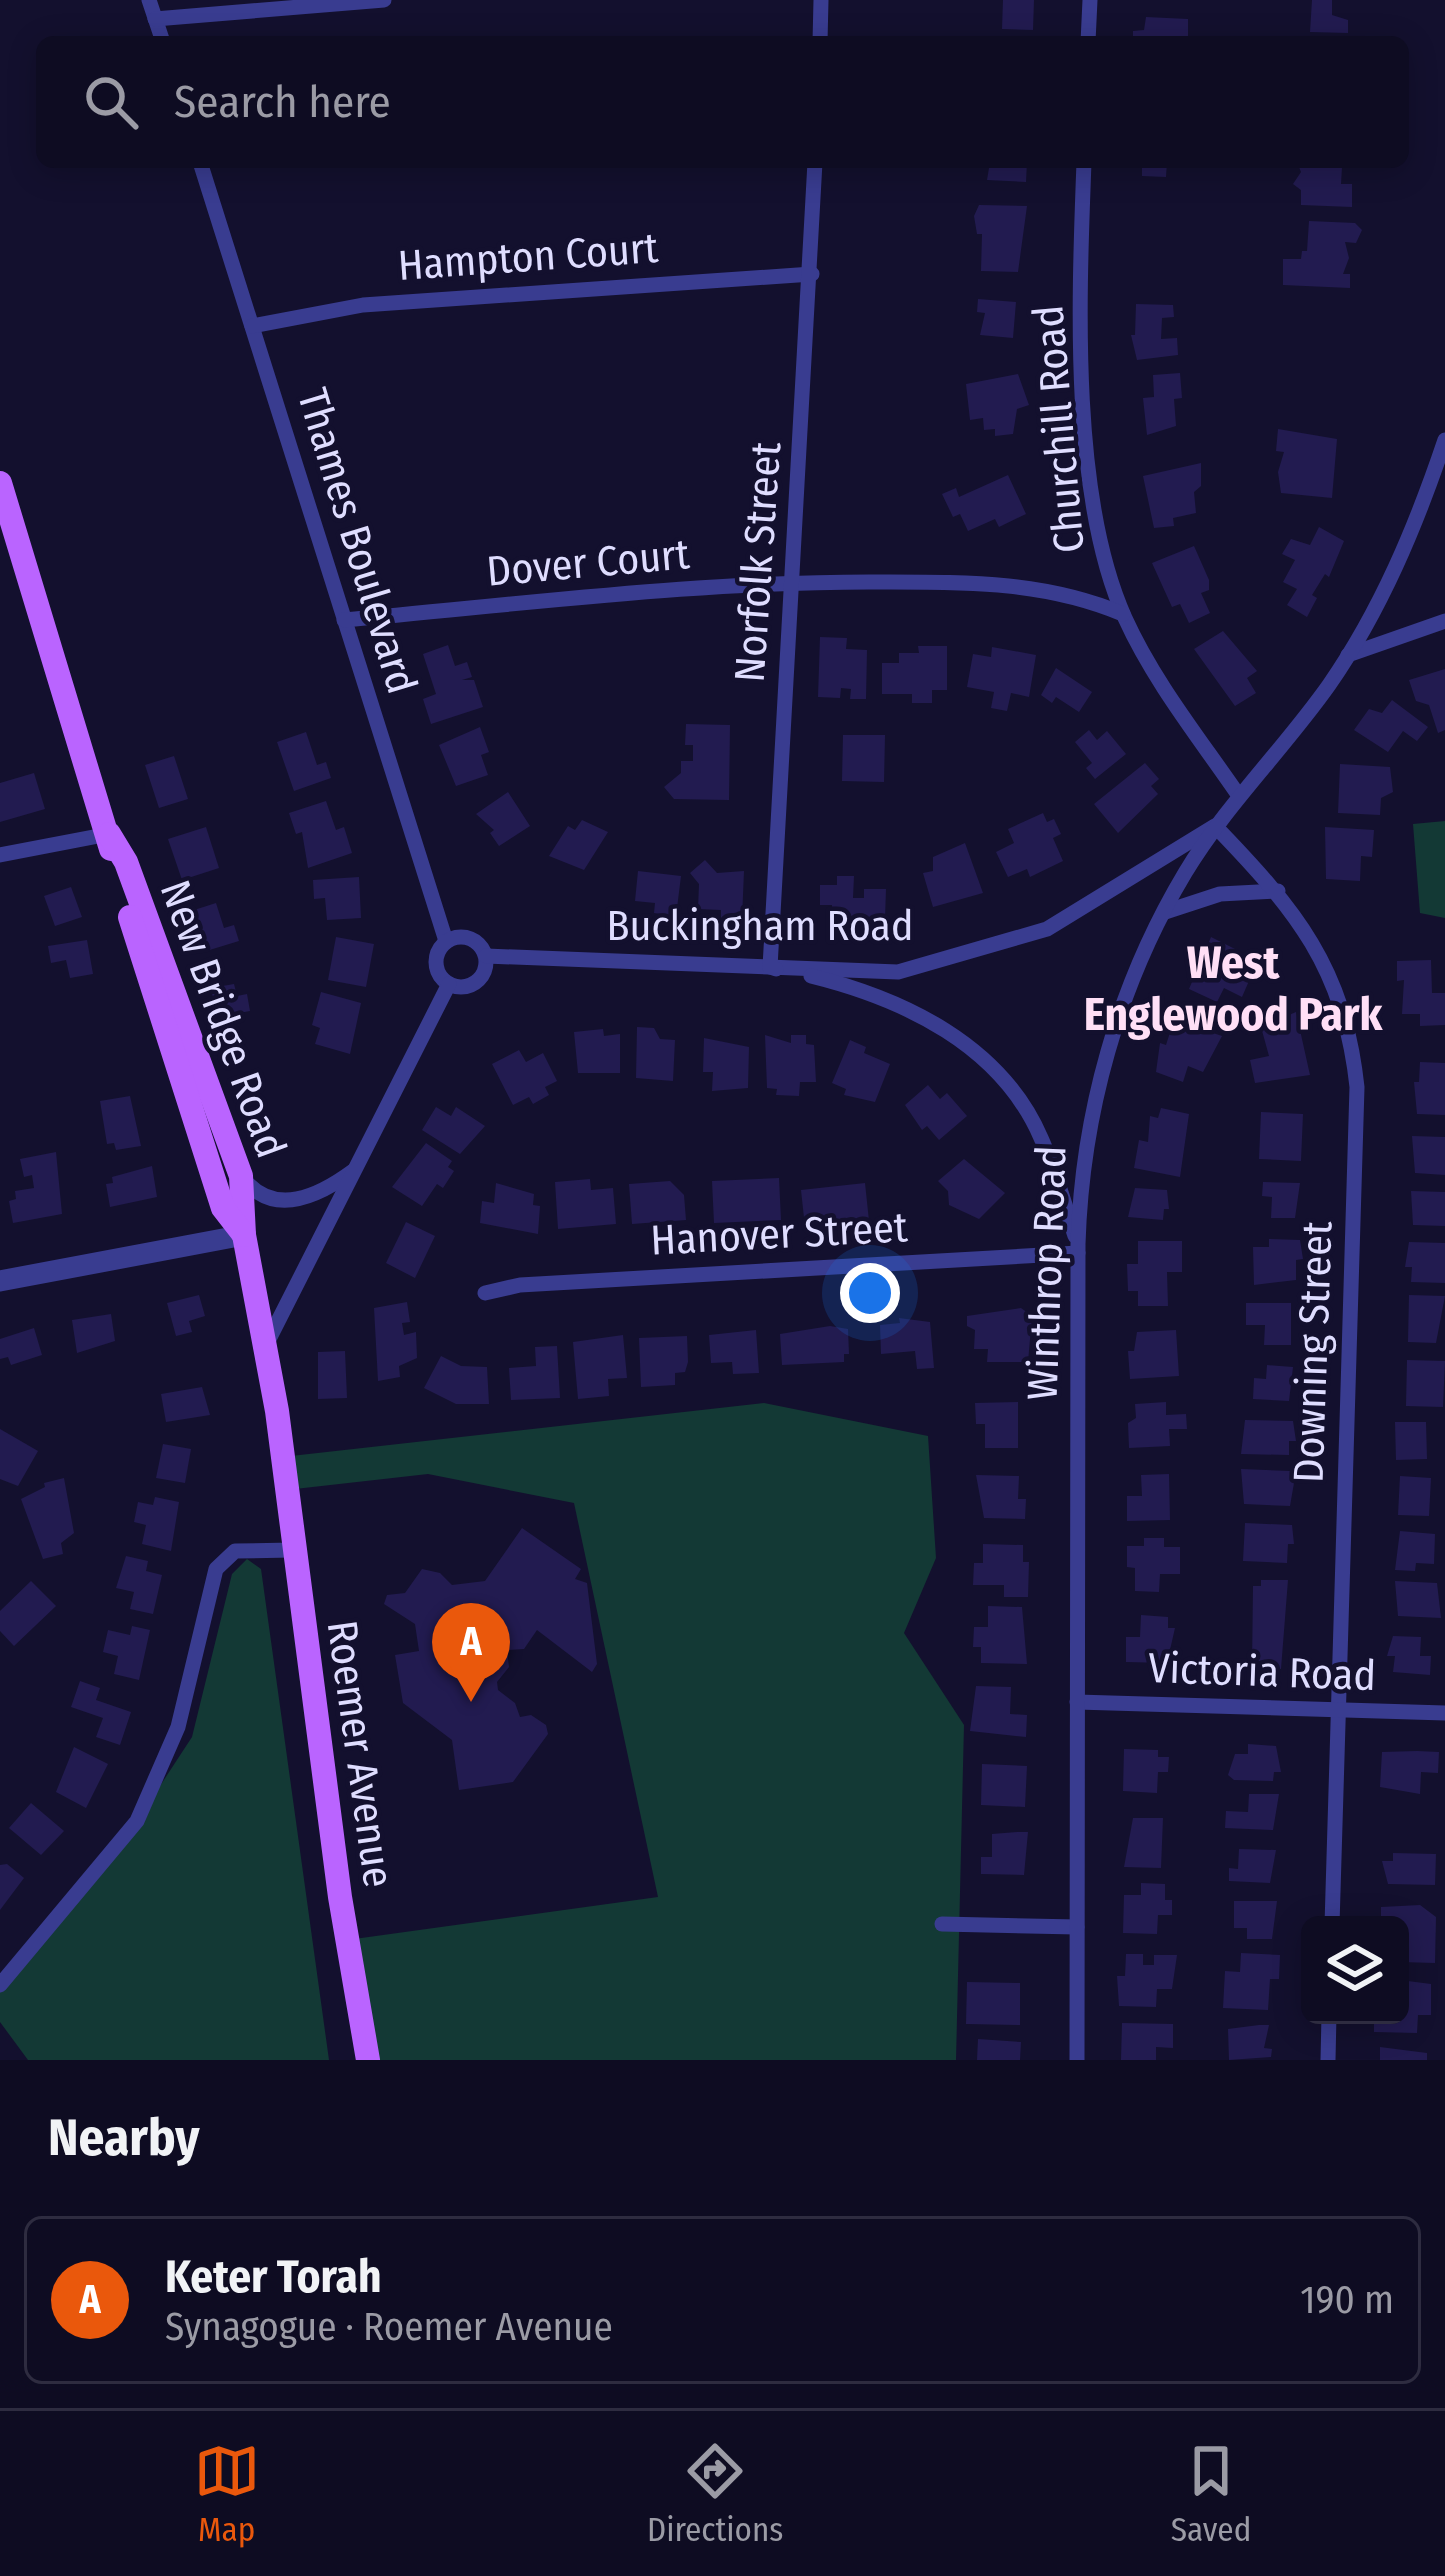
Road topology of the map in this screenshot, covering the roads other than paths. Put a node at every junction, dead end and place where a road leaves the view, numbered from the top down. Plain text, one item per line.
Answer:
1 (149, 0) edge
2 (384, 0) edge
3 (821, 0) edge
4 (1090, 0) edge
5 (155, 19) junction
6 (161, 36) edge
7 (820, 36) edge
8 (1088, 36) edge
9 (202, 168) edge
10 (815, 168) edge
11 (1084, 168) edge
12 (812, 274) junction
13 (252, 326) junction
14 (1445, 440) edge
15 (0, 483) edge
16 (8, 540) edge
17 (793, 580) junction
18 (1123, 614) junction
19 (344, 620) junction
20 (1445, 621) edge
21 (1348, 656) junction
22 (1239, 796) junction
23 (1215, 826) junction
24 (110, 834) junction
25 (0, 855) edge
26 (1278, 891) junction
27 (1165, 912) junction
28 (446, 941) junction
29 (486, 956) junction
30 (770, 967) junction
31 (449, 984) junction
32 (355, 1169) junction
33 (241, 1175) junction
34 (244, 1235) junction
35 (1078, 1249) junction
36 (0, 1281) edge
37 (485, 1293) dead end
38 (265, 1346) junction
39 (282, 1457) joint
40 (292, 1550) junction
41 (1078, 1702) junction
42 (1339, 1710) junction
43 (1445, 1713) edge
44 (1332, 1916) edge
45 (942, 1924) dead end
46 (1077, 1927) junction
47 (0, 1985) edge
48 (1330, 2024) edge
49 (368, 2060) edge
50 (1077, 2060) edge
51 (1328, 2060) edge

1 - 5 street
2 - 5 street
3 - 7 street
4 - 8 street
5 - 6 street
9 - 13 street, Thames Boulevard
10 - 12 street, Norfolk Street
11 - 18 street, Churchill Road
12 - 13 street, Hampton Court
12 - 17 street, Norfolk Street
13 - 19 street, Thames Boulevard
14 - 21 street, Winthrop Road
15 - 16 main road, New Bridge Road
16 - 24 main road, New Bridge Road
17 - 18 street, Dover Court
17 - 19 street, Dover Court
17 - 30 street, Norfolk Street
18 - 22 street, Churchill Road
19 - 28 street, Thames Boulevard
20 - 21 street
21 - 22 street, Winthrop Road
22 - 23 street, Winthrop Road
23 - 26 street, Downing Street
23 - 27 street, Winthrop Road
23 - 30 street, Buckingham Road
24 - 25 street
24 - 33 main road, New Bridge Road
24 - 34 main road, New Bridge Road
26 - 27 street
26 - 42 street, Downing Street
27 - 35 street, Winthrop Road
28 - 29 street
28 - 31 street
29 - 30 street, Buckingham Road
29 - 31 street
30 - 35 street
31 - 32 street
32 - 33 street
32 - 38 street
33 - 34 main road, New Bridge Road
34 - 36 street
34 - 38 main road, New Bridge Road
35 - 37 street, Hanover Street
35 - 41 street, Winthrop Road
38 - 39 main road, New Bridge Road
39 - 40 main road, Roemer Avenue
40 - 47 street
40 - 49 main road, Roemer Avenue
41 - 42 street, Victoria Road
41 - 46 street, Winthrop Road
42 - 43 street, Victoria Road
42 - 44 street, Downing Street
45 - 46 street
46 - 50 street, Winthrop Road
48 - 51 street

